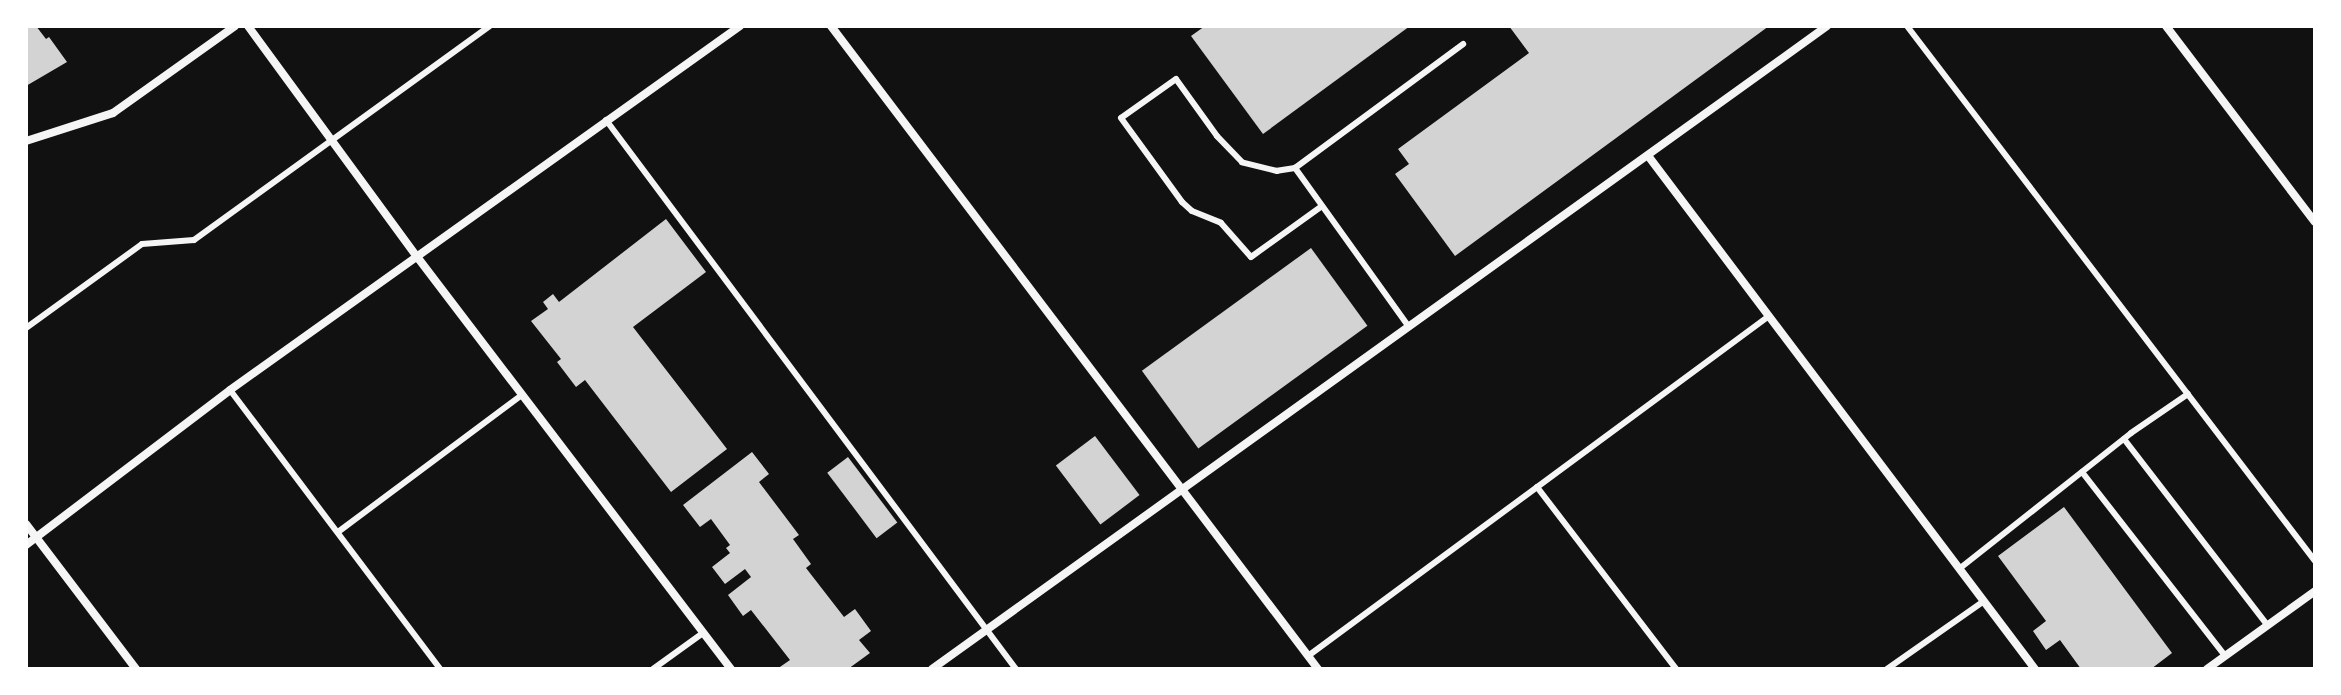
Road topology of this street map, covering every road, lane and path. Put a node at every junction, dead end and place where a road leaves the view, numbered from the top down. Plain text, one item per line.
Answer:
1 (235, 26) edge
2 (248, 26) edge
3 (490, 26) edge
4 (740, 26) edge
5 (831, 26) edge
6 (1827, 26) edge
7 (1907, 26) edge
8 (2166, 26) edge
9 (1463, 44) dead end
10 (606, 120) junction
11 (26, 141) edge
12 (332, 141) junction
13 (1649, 157) junction
14 (1295, 168) junction
15 (1322, 206) junction
16 (2315, 222) edge
17 (418, 258) junction
18 (1769, 316) junction
19 (1409, 327) junction
20 (26, 328) edge
21 (230, 390) junction
22 (2188, 394) junction
23 (522, 395) junction
24 (2124, 439) junction
25 (2082, 472) junction
26 (1537, 487) junction
27 (1181, 488) junction
28 (26, 524) edge
29 (338, 532) junction
30 (37, 538) junction
31 (26, 545) edge
32 (2315, 561) edge
33 (1959, 569) junction
34 (2315, 591) edge
35 (1984, 601) junction
36 (2267, 625) junction
37 (986, 630) junction
38 (703, 633) junction
39 (1308, 656) junction
40 (2225, 656) junction
41 (136, 669) edge
42 (440, 669) edge
43 (653, 669) edge
44 (731, 669) edge
45 (932, 669) edge
46 (1016, 669) edge
47 (1318, 669) edge
48 (1676, 669) edge
49 (1887, 669) edge
50 (2035, 669) edge
51 (2207, 669) edge

1 - 11 street
2 - 12 street
3 - 12 lane
4 - 10 street
5 - 27 street
6 - 13 street
7 - 22 lane
8 - 16 street
9 - 14 lane
10 - 17 street
10 - 37 lane
12 - 17 street
12 - 20 lane
13 - 18 street
13 - 19 street
14 - 15 lane
14 - 15 lane
15 - 19 lane
17 - 21 street
17 - 23 street
18 - 26 lane
18 - 33 street
19 - 27 street
21 - 29 lane
21 - 30 street
22 - 24 lane
22 - 32 lane
23 - 29 lane
23 - 38 street
24 - 25 lane
24 - 36 lane
25 - 33 lane
25 - 40 lane
26 - 39 lane
26 - 48 lane
27 - 37 street
27 - 39 street
28 - 30 street
29 - 42 lane
30 - 31 street
30 - 41 street
33 - 35 street
34 - 36 street
35 - 49 lane
35 - 50 street
36 - 40 street
37 - 45 street
37 - 46 lane
38 - 43 lane
38 - 44 street
39 - 47 street
40 - 51 street

